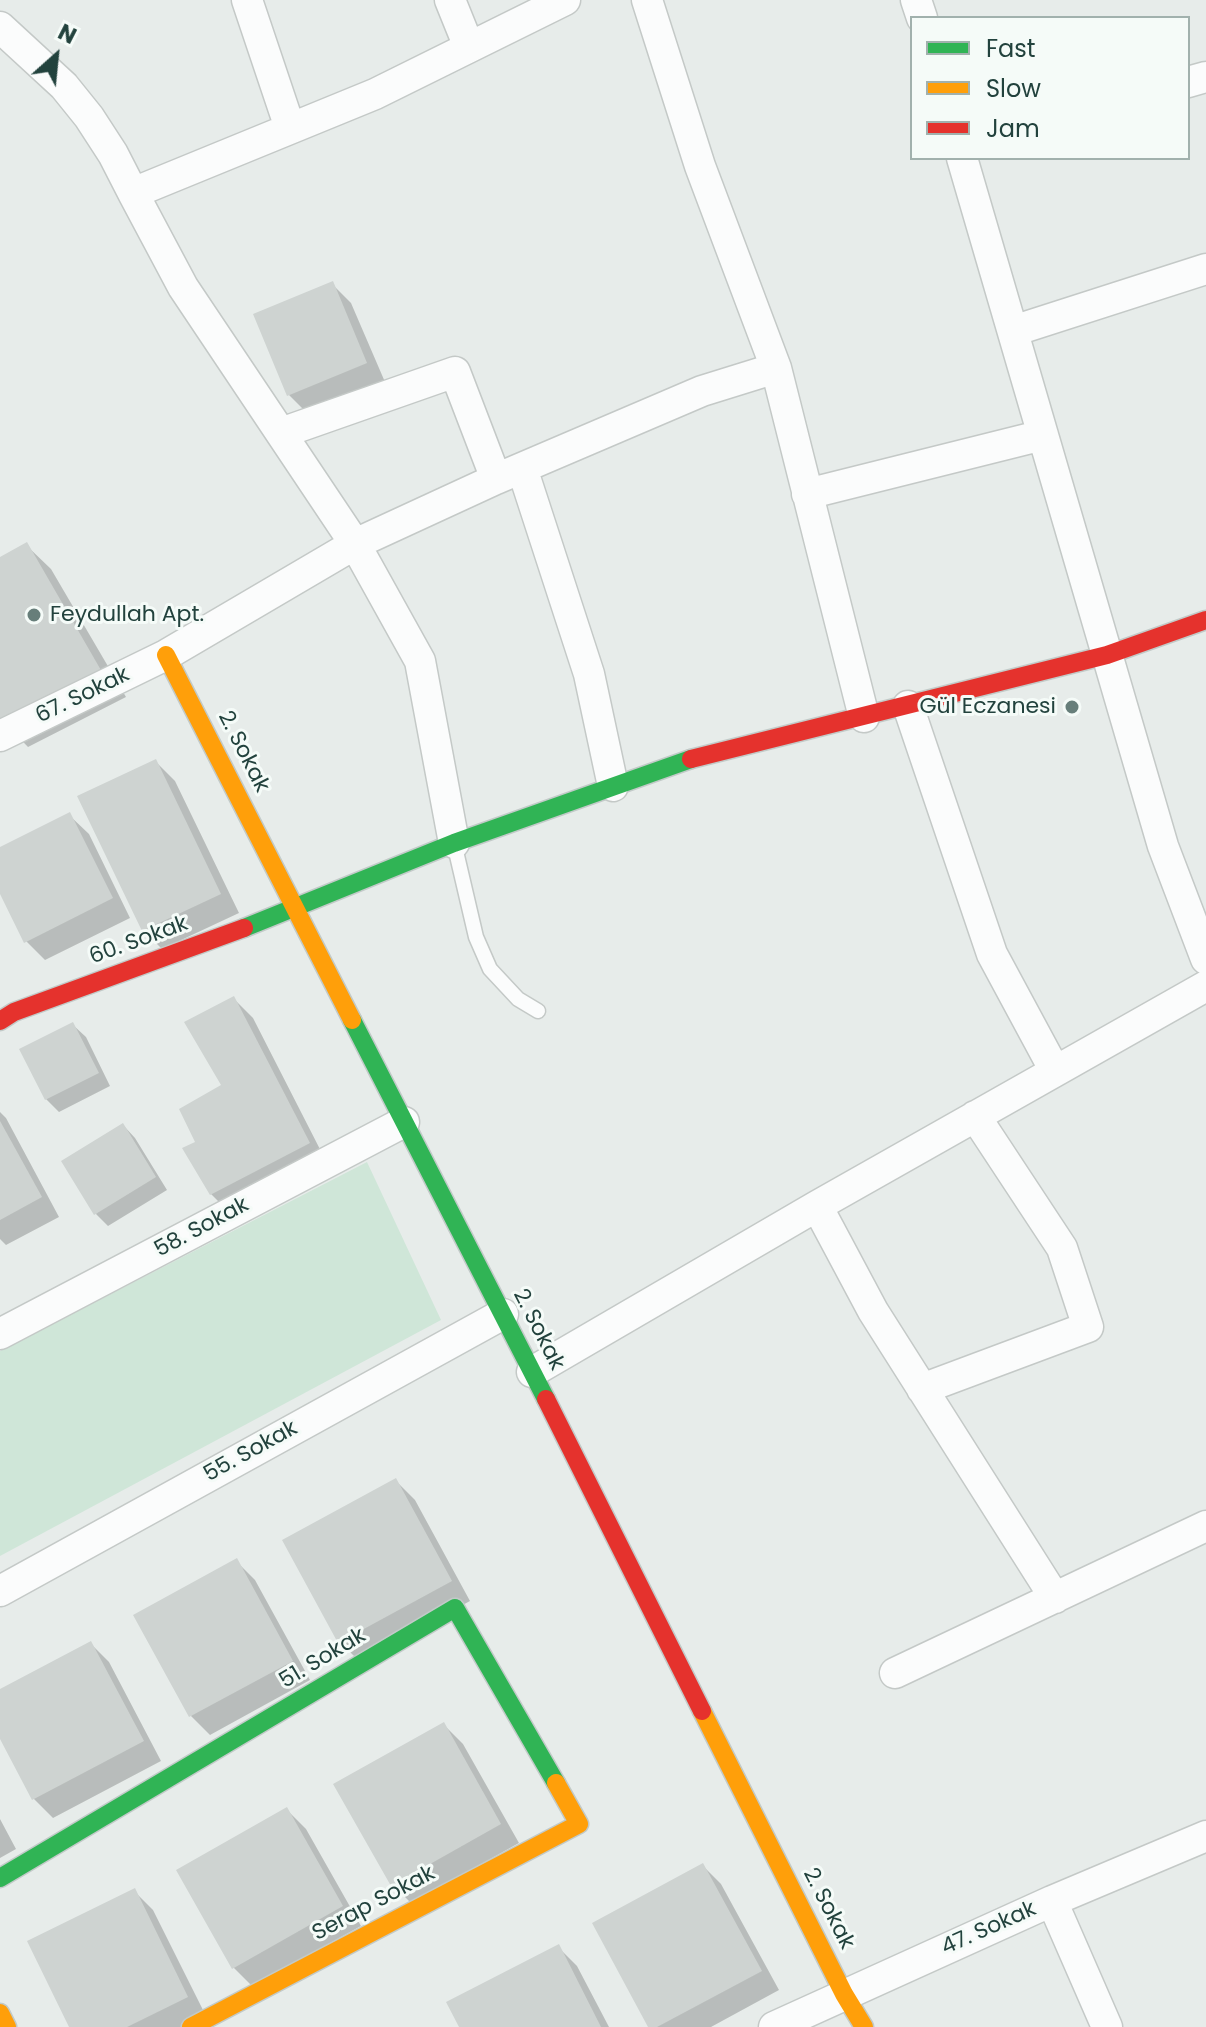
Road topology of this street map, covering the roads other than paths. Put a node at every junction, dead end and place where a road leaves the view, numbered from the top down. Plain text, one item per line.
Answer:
1 (247, 0) edge
2 (450, 0) edge
3 (565, 0) edge
4 (647, 0) edge
5 (0, 27) edge
6 (469, 47) junction
7 (290, 128) junction
8 (963, 160) edge
9 (133, 193) junction
10 (1206, 269) edge
11 (1013, 331) junction
12 (776, 368) junction
13 (281, 433) junction
14 (1043, 435) junction
15 (509, 474) junction
16 (807, 494) junction
17 (355, 544) junction
18 (1206, 620) edge
19 (166, 655) junction
20 (1107, 655) junction
21 (908, 706) junction
22 (864, 717) junction
23 (0, 736) edge
24 (613, 786) junction
25 (454, 843) junction
26 (295, 909) junction
27 (1206, 959) edge
28 (1206, 986) edge
29 (538, 1011) dead end
30 (0, 1021) edge
31 (1055, 1071) junction
32 (975, 1116) junction
33 (404, 1122) junction
34 (817, 1206) junction
35 (503, 1314) junction
36 (0, 1334) edge
37 (532, 1372) junction
38 (922, 1389) junction
39 (1206, 1526) edge
40 (0, 1591) edge
41 (1055, 1598) junction
42 (895, 1673) dead end
43 (579, 1824) joint
44 (1206, 1836) edge
45 (0, 1878) edge
46 (1052, 1901) junction
47 (844, 1994) junction
48 (0, 2013) edge
49 (7, 2027) edge
50 (191, 2027) edge
51 (774, 2027) edge
52 (864, 2027) edge
53 (1107, 2027) edge

1 - 7 street
2 - 6 street
3 - 6 street
4 - 12 street
5 - 9 street
6 - 7 street
7 - 9 street
8 - 11 street
9 - 13 street
10 - 11 street
11 - 14 street
12 - 15 street, 67. Sokak
12 - 16 street
13 - 15 street
13 - 17 street
14 - 16 street
14 - 20 street
15 - 17 street, 67. Sokak
15 - 24 street
16 - 22 street
17 - 19 street, 67. Sokak
17 - 25 street
18 - 20 street, 60. Sokak
19 - 23 street, 67. Sokak
19 - 26 street, 2. Sokak
20 - 21 street, 60. Sokak
20 - 27 street
21 - 22 street, 60. Sokak
21 - 31 street
22 - 24 street, 60. Sokak
24 - 25 street, 60. Sokak
25 - 26 street, 60. Sokak
25 - 29 lane
26 - 30 street, 60. Sokak
26 - 33 street, 2. Sokak
28 - 31 street
31 - 32 street
32 - 34 street
32 - 38 street
33 - 35 street, 2. Sokak
33 - 36 street, 58. Sokak
34 - 37 street
34 - 38 street
35 - 37 street, 2. Sokak
35 - 40 street, 55. Sokak
37 - 47 street, 2. Sokak
38 - 41 street
39 - 41 street
41 - 42 street
43 - 45 street, 51. Sokak
43 - 50 street, Serap Sokak
44 - 46 street, 47. Sokak
46 - 47 street, 47. Sokak
46 - 53 street
47 - 51 street, 47. Sokak
47 - 52 street, 2. Sokak
48 - 49 street

